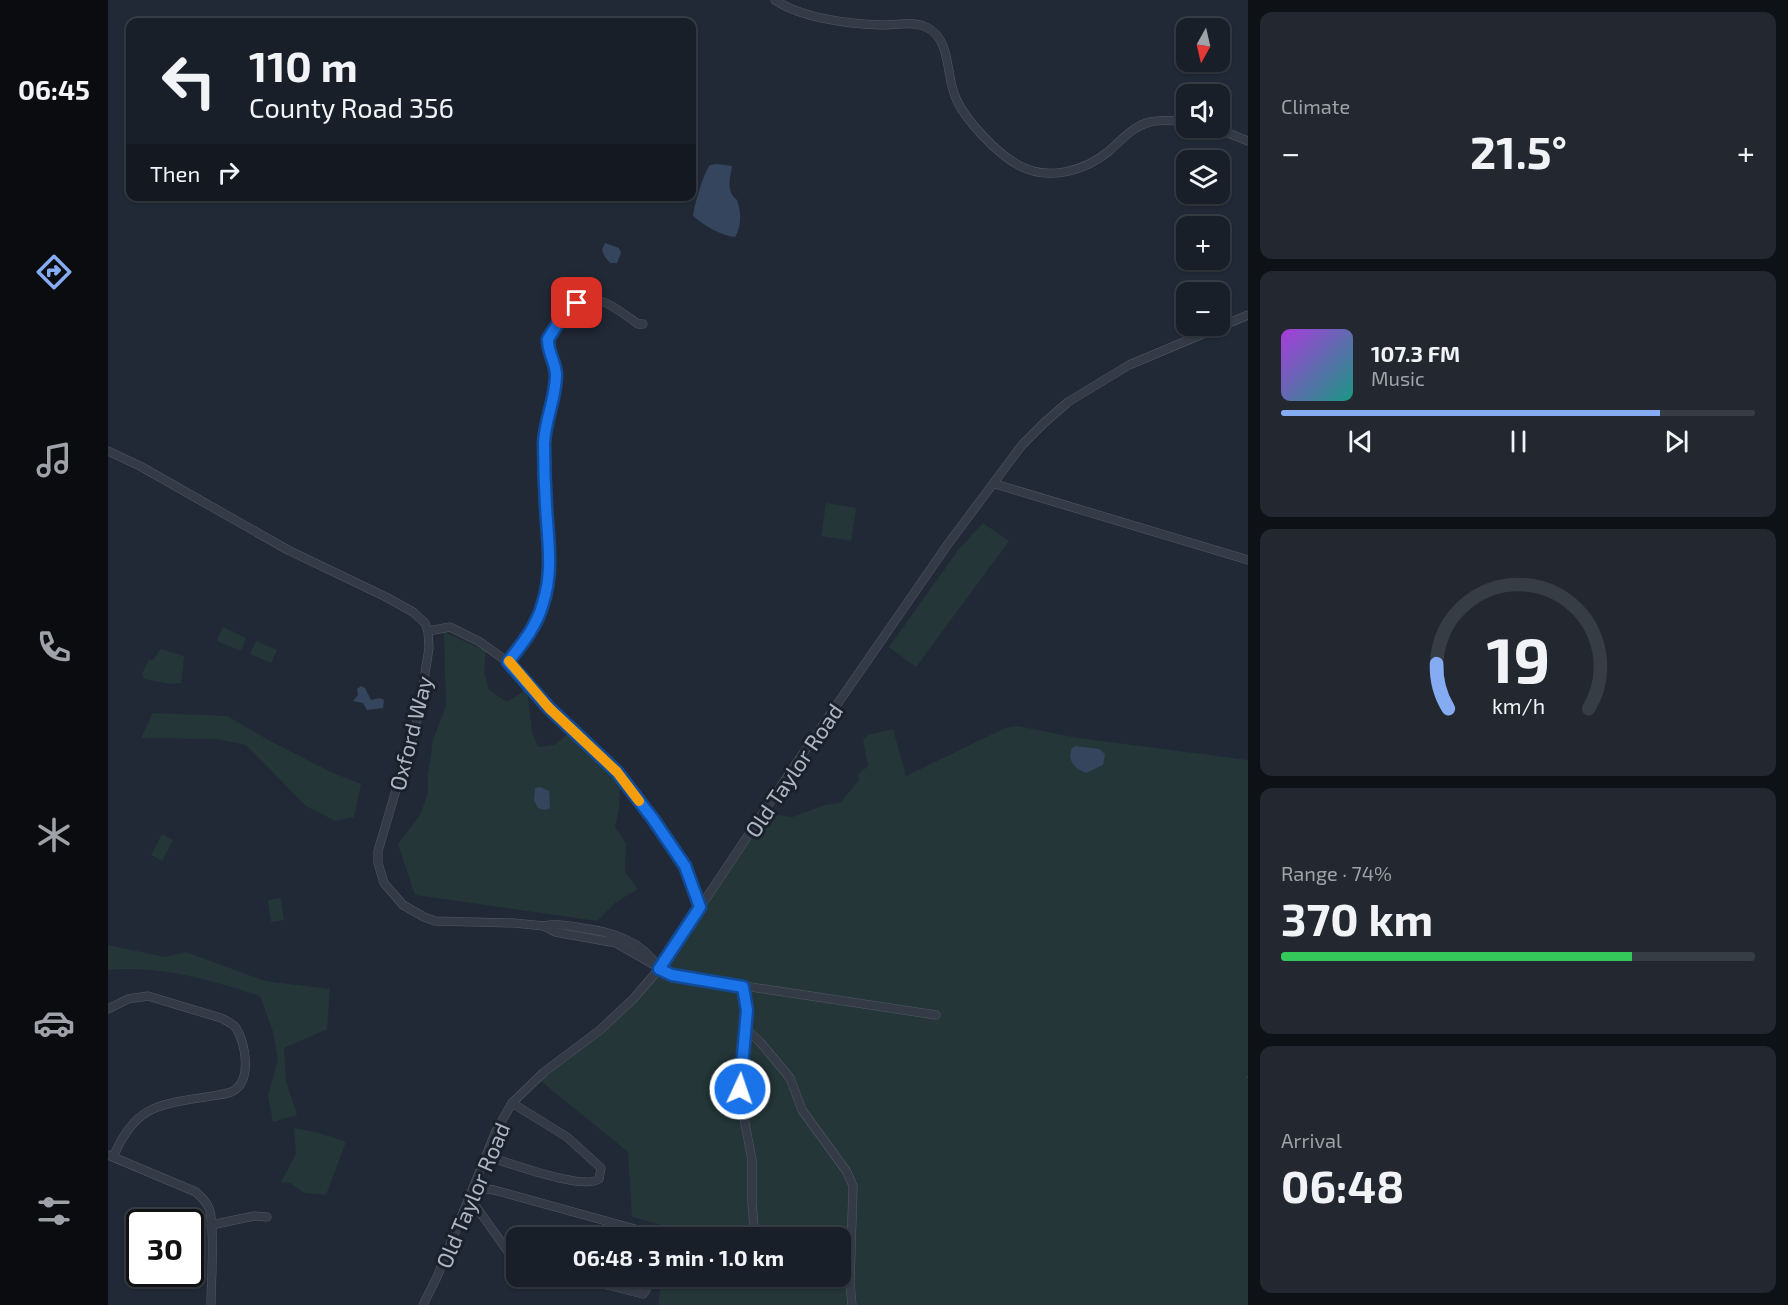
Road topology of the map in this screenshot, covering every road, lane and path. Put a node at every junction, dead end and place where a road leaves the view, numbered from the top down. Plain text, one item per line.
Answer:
1 (775, 0) edge
2 (1176, 122) edge
3 (1230, 134) edge
4 (1248, 141) edge
5 (1248, 315) edge
6 (643, 324) dead end
7 (108, 451) edge
8 (995, 483) junction
9 (1248, 560) edge
10 (428, 632) junction
11 (508, 662) junction
12 (700, 907) junction
13 (659, 969) junction
14 (743, 987) junction
15 (108, 1009) edge
16 (936, 1015) dead end
17 (746, 1029) junction
18 (513, 1103) junction
19 (110, 1156) edge
20 (486, 1156) junction
21 (474, 1186) junction
22 (468, 1203) junction
23 (267, 1217) dead end
24 (211, 1225) junction
25 (628, 1227) edge
26 (754, 1227) edge
27 (506, 1249) edge
28 (614, 1287) edge
29 (646, 1287) edge
30 (211, 1305) edge
31 (423, 1305) edge
32 (852, 1305) edge

1 - 2 street
3 - 4 street
5 - 8 street, Old Taylor Road
6 - 11 street
7 - 10 street
8 - 9 street
8 - 12 street, Old Taylor Road
10 - 11 street
10 - 13 street, Oxford Way
11 - 12 street
12 - 13 street, Old Taylor Road
13 - 14 street, Oxford Way
13 - 18 street, Old Taylor Road
14 - 16 street, Oxford Way
14 - 17 street
15 - 19 street
17 - 26 street
17 - 32 street
18 - 20 street, Old Taylor Road
18 - 20 street
19 - 24 street
20 - 21 street, Old Taylor Road
21 - 22 street, Old Taylor Road
21 - 25 street
22 - 27 street
22 - 31 street, Old Taylor Road
23 - 24 street
24 - 30 street
28 - 29 street

